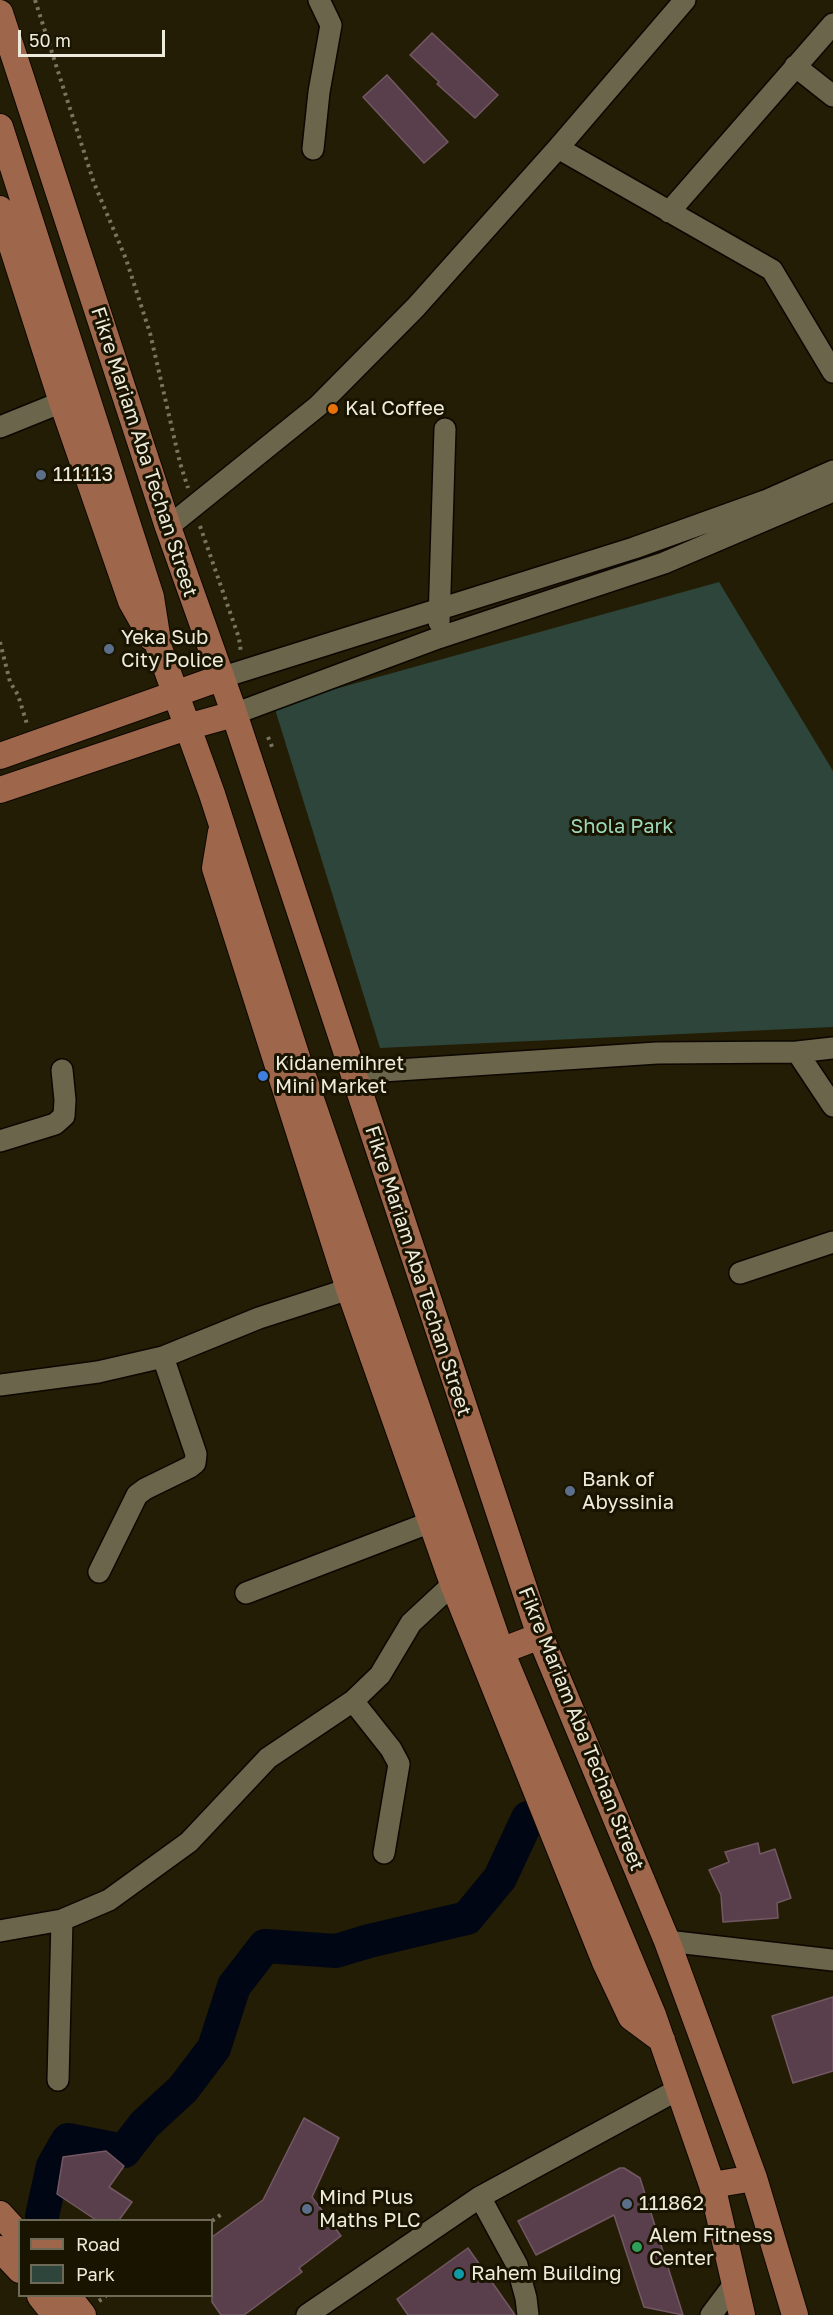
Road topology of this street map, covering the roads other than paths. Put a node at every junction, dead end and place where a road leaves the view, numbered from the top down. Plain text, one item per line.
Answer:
1 (319, 0) edge
2 (685, 0) edge
3 (0, 13) edge
4 (833, 24) edge
5 (795, 66) junction
6 (9, 70) edge
7 (833, 96) edge
8 (0, 127) edge
9 (558, 148) junction
10 (313, 149) dead end
11 (0, 209) edge
12 (669, 212) junction
13 (833, 372) edge
14 (62, 402) junction
15 (0, 428) edge
16 (445, 429) dead end
17 (833, 471) edge
18 (833, 491) edge
19 (168, 527) junction
20 (439, 611) junction
21 (438, 638) junction
22 (159, 648) junction
23 (232, 674) junction
24 (175, 692) junction
25 (244, 711) junction
26 (187, 727) junction
27 (0, 756) edge
28 (0, 790) edge
29 (222, 829) junction
30 (833, 1048) edge
31 (797, 1052) junction
32 (62, 1070) dead end
33 (352, 1073) junction
34 (833, 1106) edge
35 (0, 1141) edge
36 (833, 1242) edge
37 (740, 1273) dead end
38 (349, 1289) junction
39 (163, 1357) junction
40 (0, 1385) edge
41 (431, 1522) junction
42 (99, 1572) dead end
43 (453, 1584) junction
44 (246, 1593) dead end
45 (540, 1636) junction
46 (501, 1651) junction
47 (353, 1701) junction
48 (384, 1853) dead end
49 (62, 1920) junction
50 (0, 1931) edge
51 (667, 1941) junction
52 (833, 1960) edge
53 (662, 2040) junction
54 (58, 2080) dead end
55 (679, 2090) junction
56 (754, 2178) junction
57 (712, 2185) junction
58 (480, 2197) junction
59 (0, 2214) edge
60 (18, 2234) edge
61 (0, 2248) edge
62 (18, 2268) edge
63 (735, 2283) junction
64 (42, 2297) edge
65 (70, 2297) edge
66 (55, 2315) edge
67 (83, 2315) edge
68 (307, 2315) edge
69 (528, 2315) edge
70 (711, 2315) edge
71 (742, 2315) edge
72 (795, 2315) edge

1 - 10 street
2 - 9 street
3 - 6 main road, Fikre Mariam Aba Techan Street
4 - 5 street
5 - 7 street
5 - 12 street
6 - 19 main road, Fikre Mariam Aba Techan Street
8 - 22 main road, Fikre Mariam Aba Techan Street
9 - 12 street
9 - 19 street
11 - 14 main road
12 - 13 street
14 - 15 street
14 - 22 main road
16 - 20 street
17 - 20 street
18 - 21 street
19 - 23 main road, Fikre Mariam Aba Techan Street
20 - 21 street
20 - 23 street
21 - 25 street
22 - 24 main road, Fikre Mariam Aba Techan Street
23 - 24 main road
23 - 25 main road, Fikre Mariam Aba Techan Street
24 - 26 main road, Fikre Mariam Aba Techan Street
24 - 27 main road
25 - 26 main road
25 - 33 main road, Fikre Mariam Aba Techan Street
26 - 28 main road
26 - 29 main road, Fikre Mariam Aba Techan Street
29 - 38 main road
29 - 46 main road, Fikre Mariam Aba Techan Street
30 - 31 street
31 - 33 street
31 - 34 street
32 - 35 street
33 - 45 main road, Fikre Mariam Aba Techan Street
36 - 37 street
38 - 39 street
38 - 41 main road
39 - 40 street
39 - 42 street
41 - 43 main road
41 - 44 street
43 - 47 street
43 - 53 main road
45 - 46 main road
45 - 51 main road, Fikre Mariam Aba Techan Street
46 - 53 main road, Fikre Mariam Aba Techan Street
47 - 48 street
47 - 49 street
49 - 50 street
49 - 54 street
51 - 52 street
51 - 56 main road, Fikre Mariam Aba Techan Street
53 - 55 main road, Fikre Mariam Aba Techan Street
55 - 57 main road, Fikre Mariam Aba Techan Street
55 - 58 street
56 - 57 main road
56 - 72 main road, Fikre Mariam Aba Techan Street
57 - 63 main road, Fikre Mariam Aba Techan Street
58 - 68 street
58 - 69 street
59 - 60 main road
61 - 62 main road
63 - 70 street
63 - 71 main road, Fikre Mariam Aba Techan Street
64 - 66 main road
65 - 67 main road

